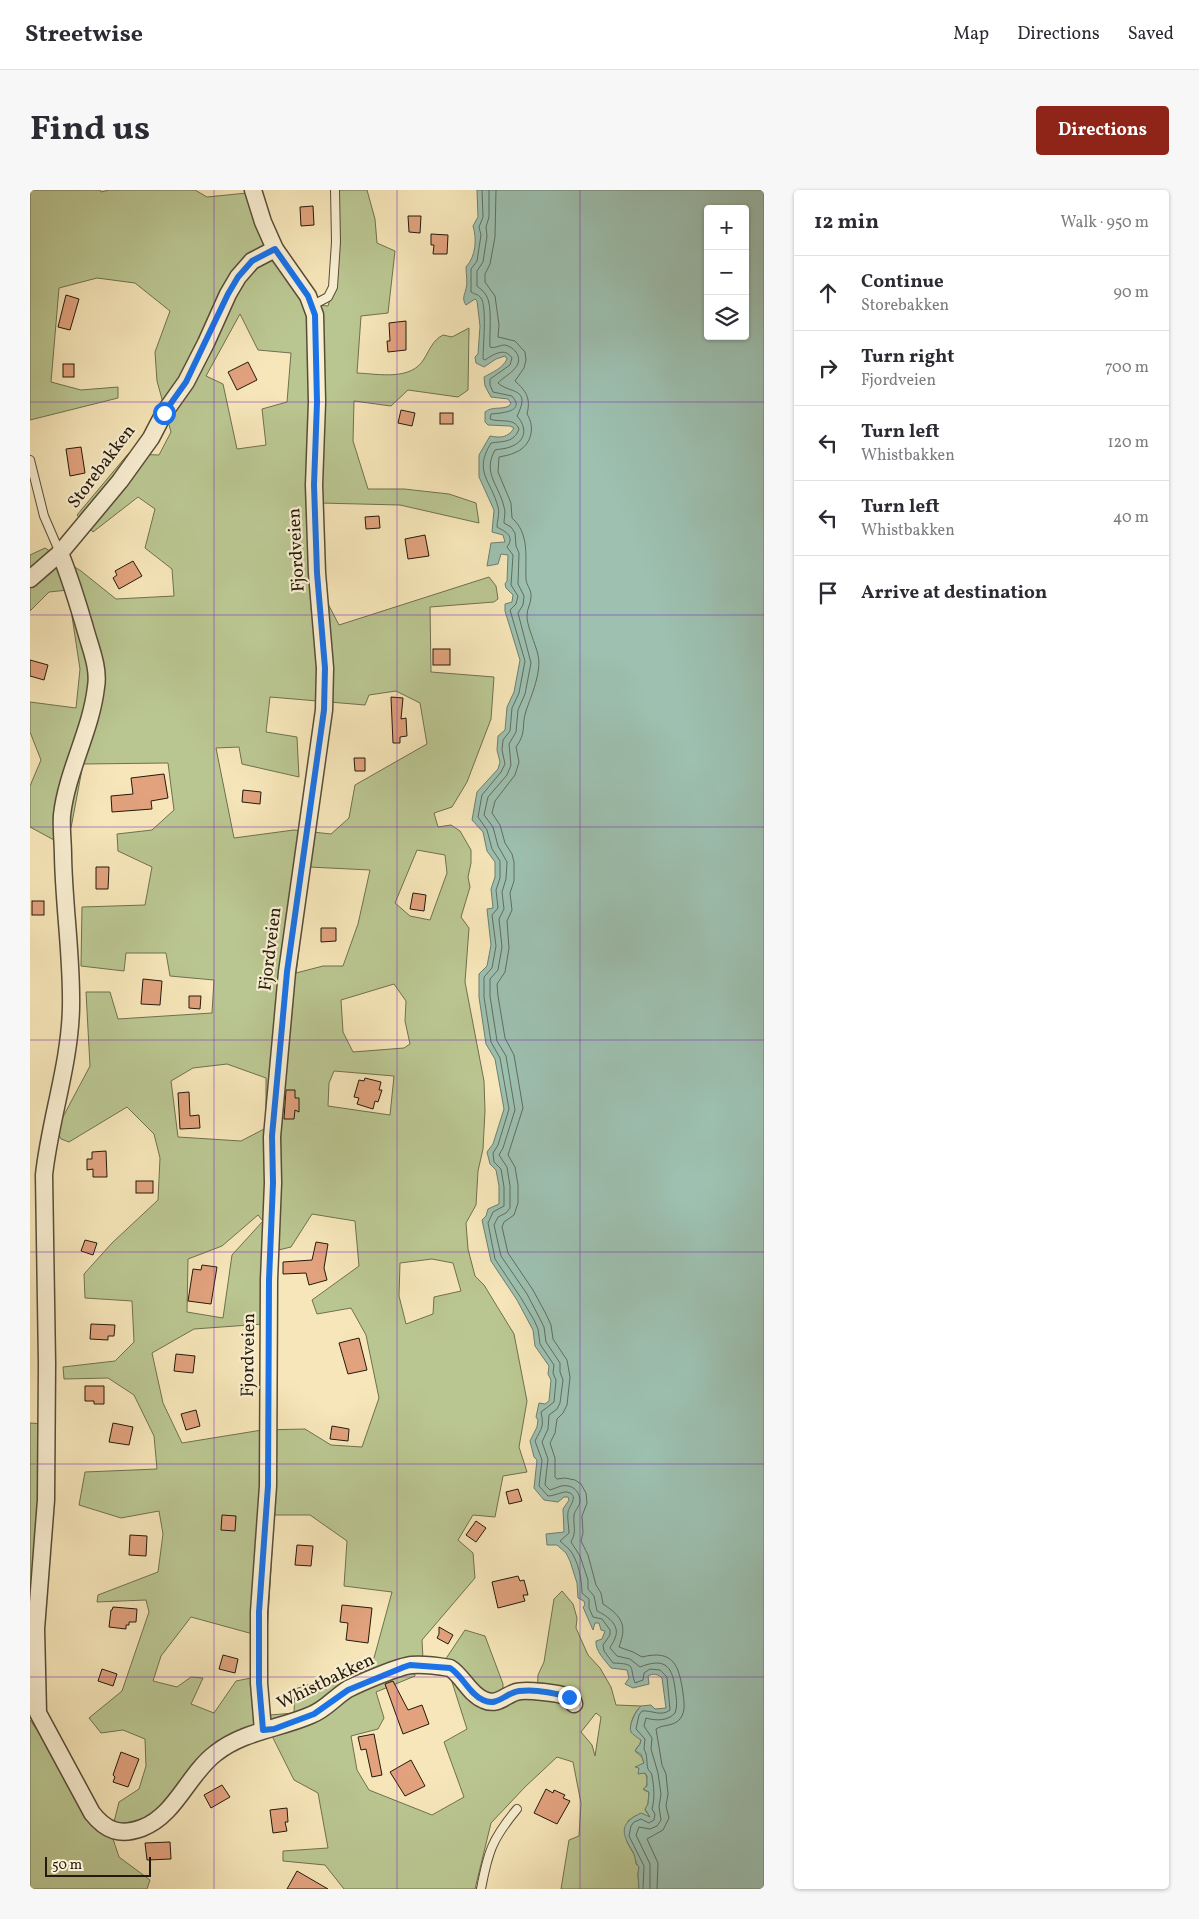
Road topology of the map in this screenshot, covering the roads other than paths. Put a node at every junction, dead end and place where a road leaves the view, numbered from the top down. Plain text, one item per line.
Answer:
1 (252, 190) edge
2 (335, 190) edge
3 (275, 249) junction
4 (313, 306) junction
5 (30, 460) edge
6 (60, 553) junction
7 (30, 579) edge
8 (574, 1704) dead end
9 (34, 1713) edge
10 (263, 1730) junction
11 (516, 1809) dead end
12 (481, 1889) edge

1 - 3 street, Fjordveien
2 - 4 lane
3 - 4 street, Fjordveien
3 - 6 street, Storebakken
4 - 10 street, Fjordveien
5 - 6 lane
6 - 7 street, Storebakken
6 - 9 street
8 - 10 street, Whistbakken
9 - 10 street, Whistbakken
11 - 12 lane

